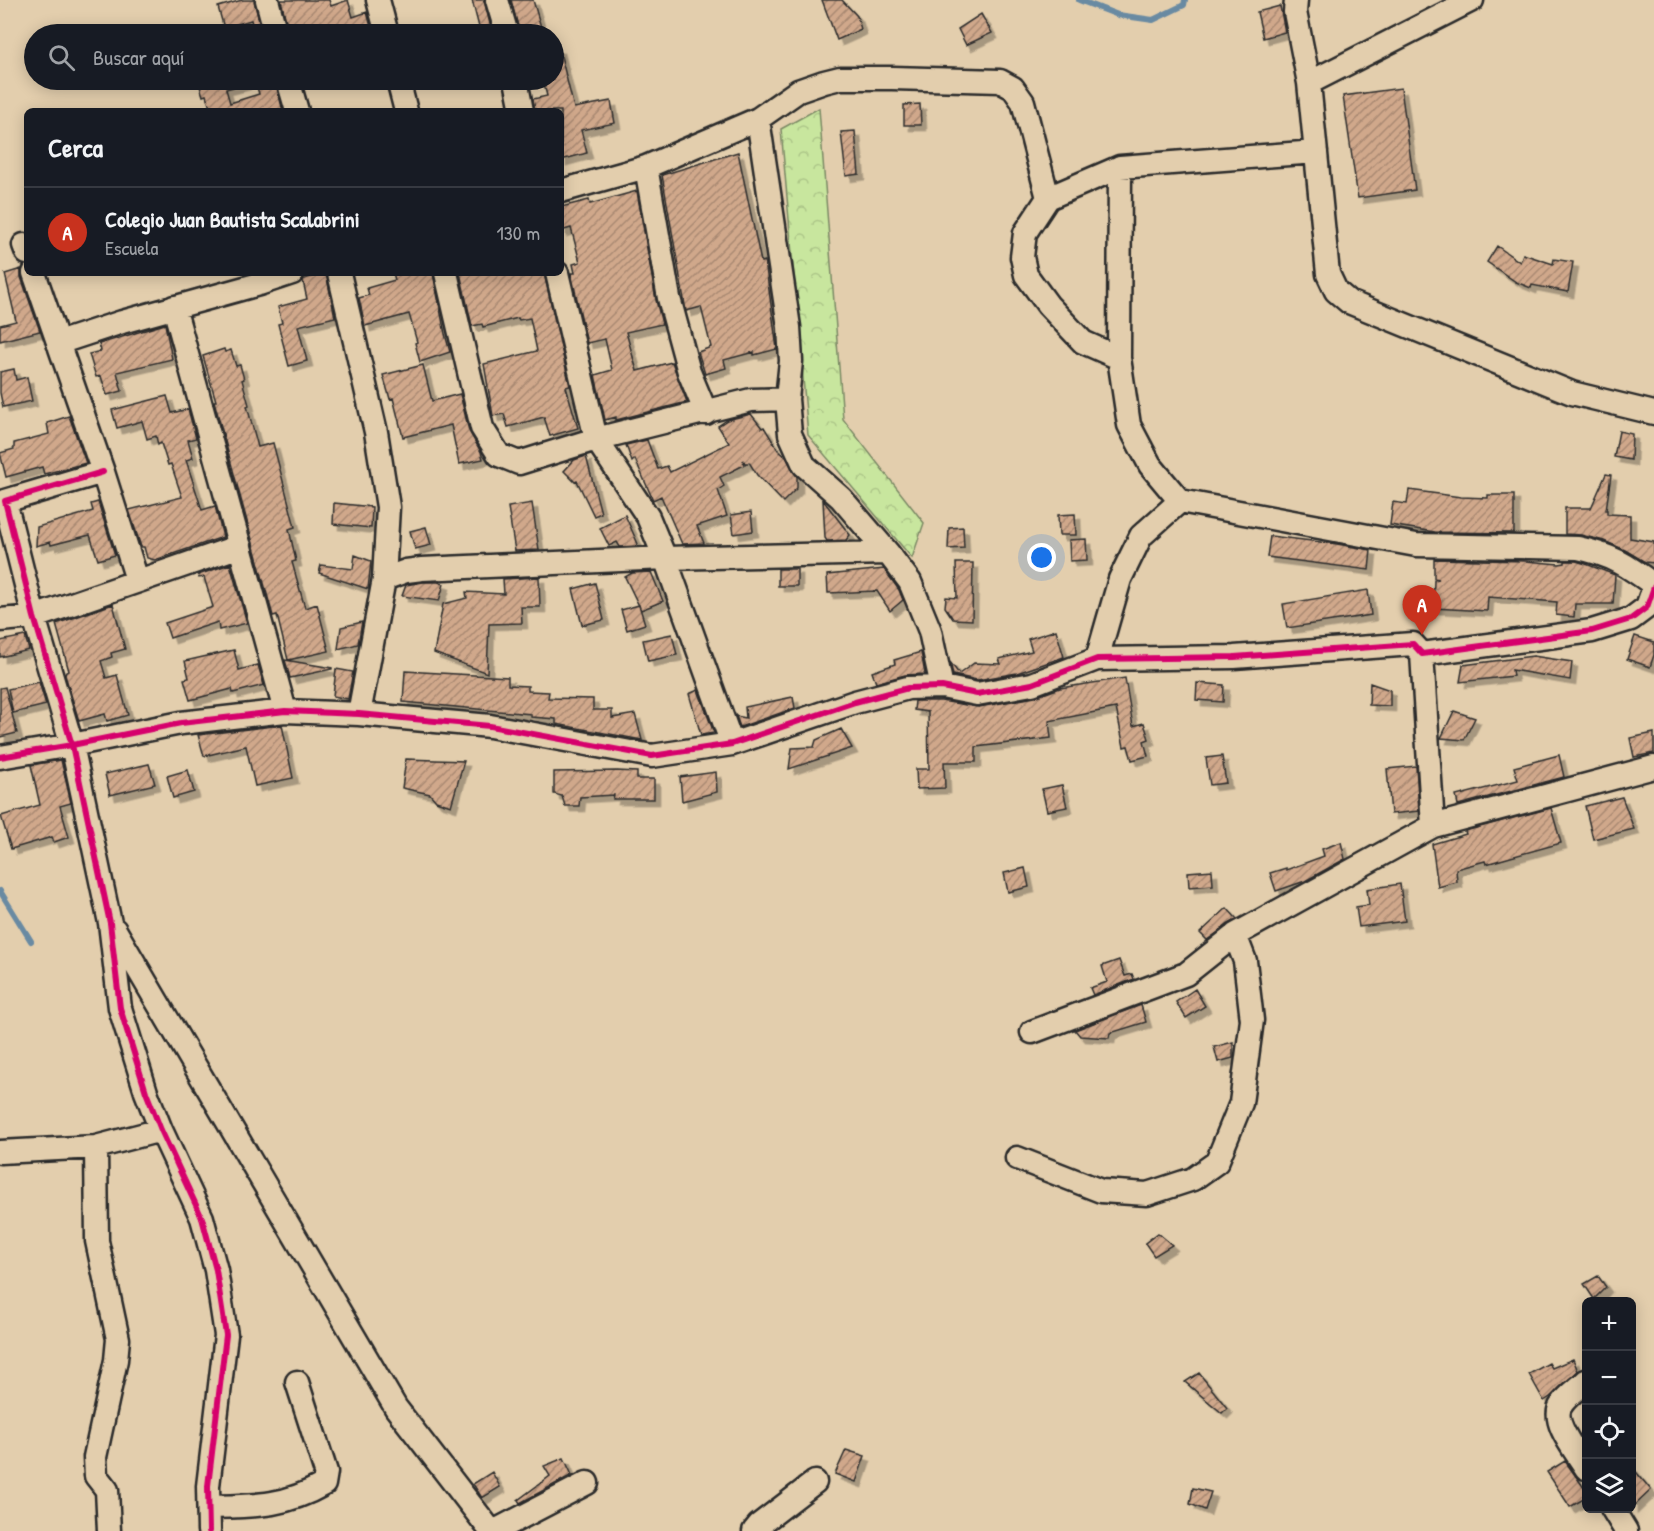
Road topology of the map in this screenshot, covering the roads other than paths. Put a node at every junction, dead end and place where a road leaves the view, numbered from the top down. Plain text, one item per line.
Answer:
1 (267, 0) edge
2 (378, 0) edge
3 (497, 0) edge
4 (1296, 0) edge
5 (1472, 0) edge
6 (273, 24) edge
7 (384, 24) edge
8 (504, 24) edge
9 (1309, 82) junction
10 (291, 90) edge
11 (401, 90) edge
12 (518, 90) edge
13 (296, 108) edge
14 (405, 108) edge
15 (521, 108) edge
16 (758, 119) junction
17 (1316, 152) junction
18 (1120, 166) junction
19 (646, 167) junction
20 (564, 190) edge
21 (1048, 198) junction
22 (35, 276) edge
23 (283, 276) edge
24 (340, 276) edge
25 (447, 276) edge
26 (558, 276) edge
27 (174, 307) junction
28 (58, 343) junction
29 (1119, 358) junction
30 (787, 399) junction
31 (706, 413) junction
32 (1654, 413) edge
33 (596, 439) junction
34 (103, 472) junction
35 (1180, 501) junction
36 (240, 546) junction
37 (888, 553) junction
38 (665, 558) junction
39 (384, 579) junction
40 (137, 580) junction
41 (1654, 586) edge
42 (34, 617) junction
43 (0, 620) edge
44 (1422, 654) junction
45 (1097, 659) junction
46 (942, 687) junction
47 (285, 711) junction
48 (359, 714) junction
49 (732, 744) junction
50 (72, 745) junction
51 (0, 758) edge
52 (1654, 766) edge
53 (1433, 826) junction
54 (110, 923) junction
55 (1235, 935) junction
56 (1032, 1032) dead end
57 (161, 1130) junction
58 (96, 1147) junction
59 (0, 1152) edge
60 (1017, 1158) dead end
61 (297, 1382) dead end
62 (1582, 1385) edge
63 (1582, 1460) edge
64 (815, 1482) dead end
65 (587, 1483) dead end
66 (209, 1507) junction
67 (1615, 1513) edge
68 (109, 1531) edge
69 (209, 1531) edge
70 (493, 1531) edge
71 (754, 1531) edge
72 (1626, 1531) edge

1 - 6 street
2 - 7 street
3 - 8 street
4 - 9 street
5 - 9 street
9 - 17 street
10 - 13 street
11 - 14 street
12 - 15 street
16 - 19 street
16 - 21 street
16 - 30 street
17 - 18 street
17 - 32 street
18 - 21 street
18 - 29 street
19 - 20 street
19 - 31 street
21 - 29 street
22 - 28 street
23 - 27 street
24 - 39 street
25 - 33 street
26 - 33 street
27 - 28 street
27 - 36 street
28 - 34 street
29 - 35 street
30 - 31 street
30 - 37 street
31 - 33 street
33 - 38 street
34 - 40 street
34 - 42 street
35 - 41 street
35 - 45 street
36 - 40 street
36 - 47 street
37 - 38 street
37 - 46 street
38 - 39 street
38 - 49 street
39 - 48 street
40 - 42 street
41 - 44 street
42 - 43 street
42 - 50 street
44 - 45 street
44 - 53 street
45 - 46 street
46 - 49 street
47 - 48 street
47 - 50 street
48 - 49 street
50 - 51 street
50 - 54 street
52 - 53 street
53 - 55 street
54 - 57 street
54 - 70 street
55 - 56 street
55 - 60 street
57 - 58 street
57 - 66 street
58 - 59 street
58 - 68 street
61 - 66 street
62 - 63 street
64 - 71 street
65 - 70 street
66 - 69 street
67 - 72 street

